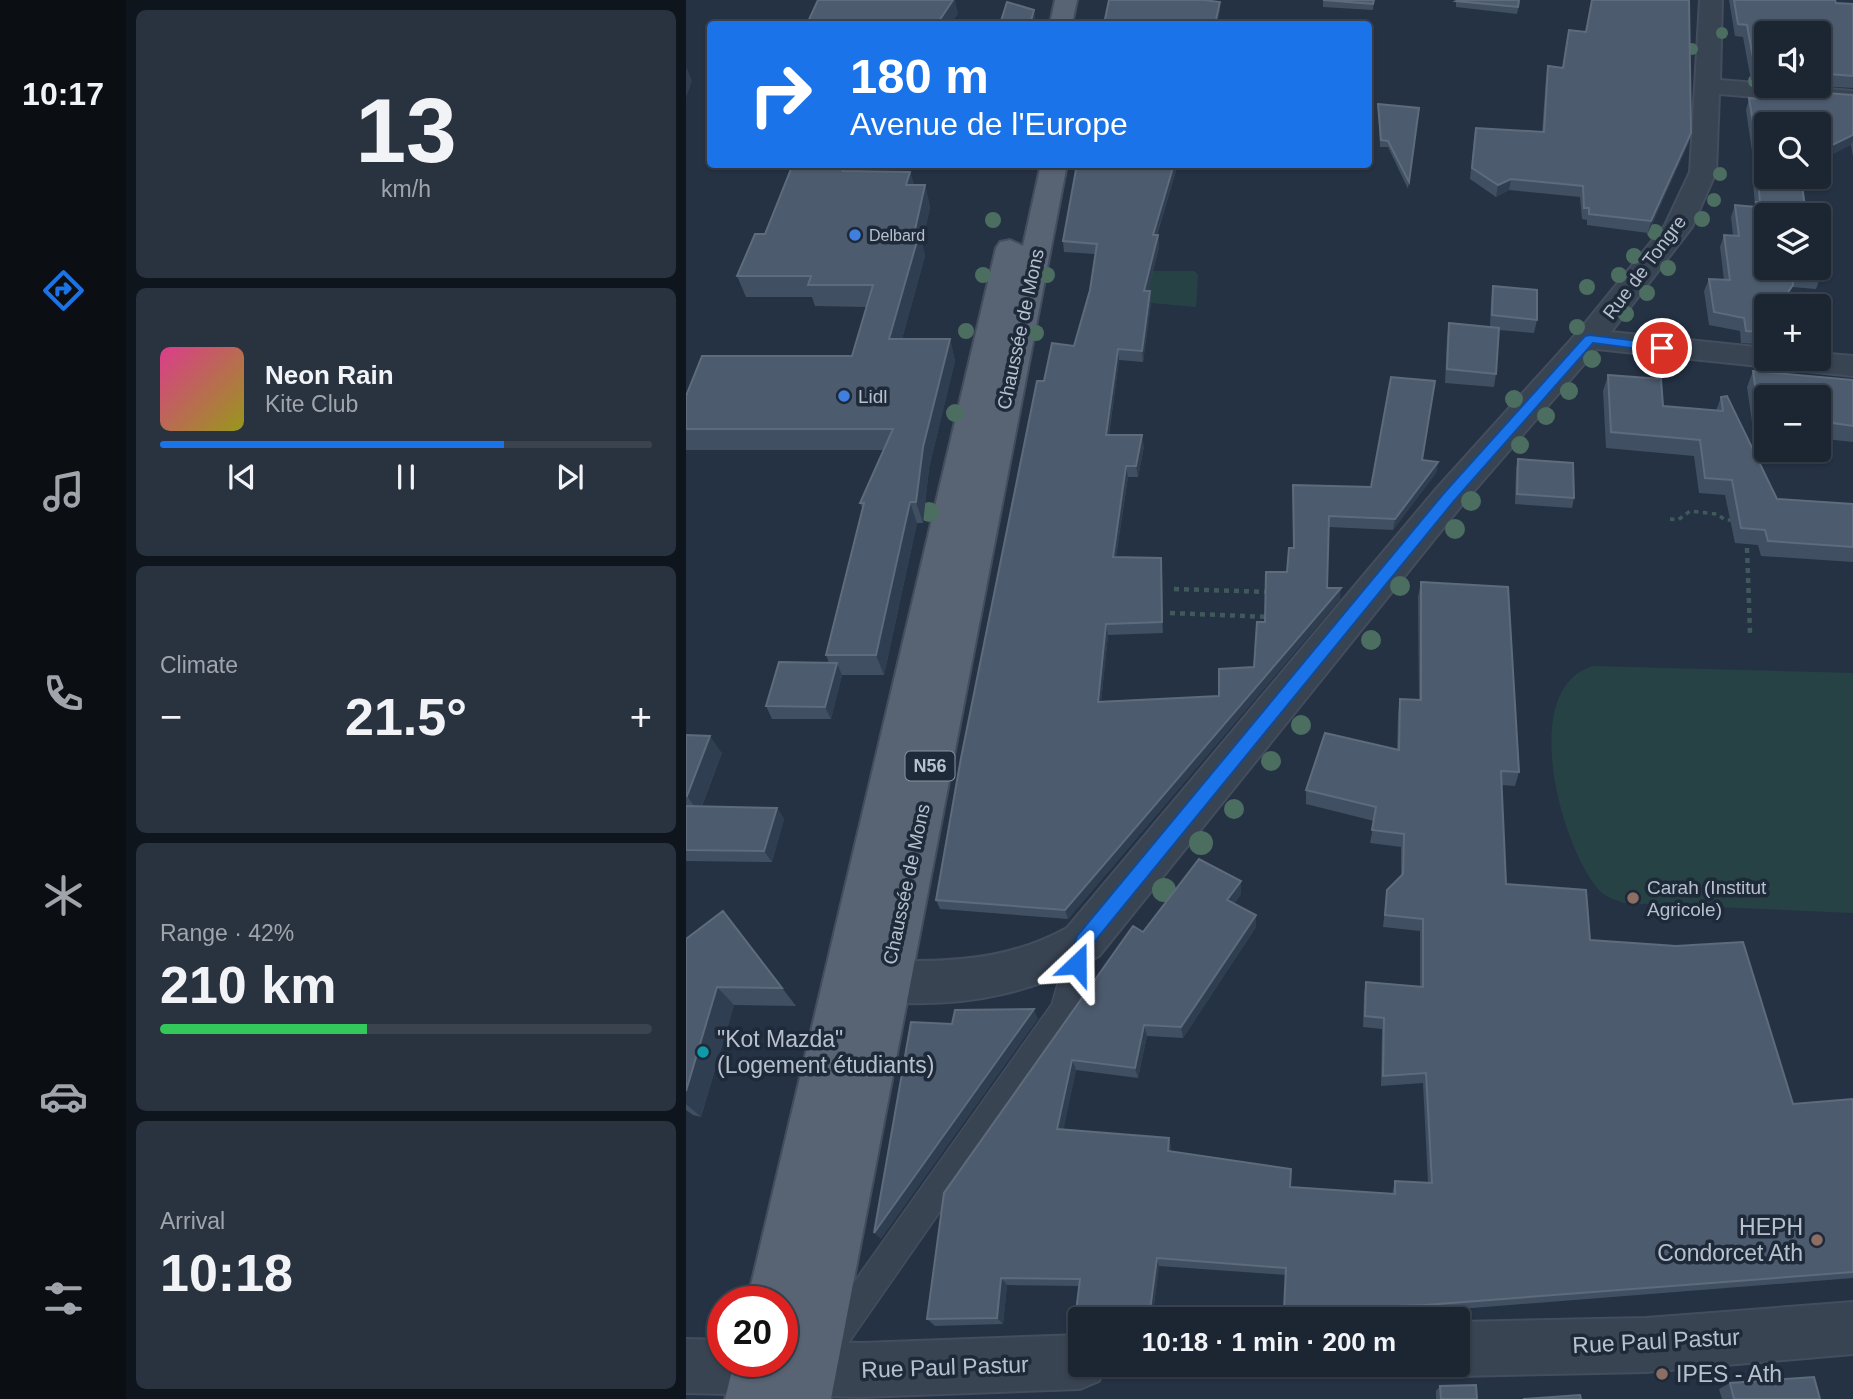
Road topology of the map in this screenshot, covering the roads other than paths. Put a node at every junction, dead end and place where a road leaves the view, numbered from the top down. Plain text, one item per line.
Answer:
1 (1066, 0) edge
2 (1087, 0) edge
3 (1711, 0) edge
4 (1062, 21) edge
5 (1084, 21) edge
6 (1708, 86) junction
7 (1853, 98) edge
8 (1028, 168) edge
9 (1053, 168) edge
10 (1590, 339) junction
11 (1754, 357) edge
12 (1831, 364) edge
13 (1853, 366) edge
14 (1083, 942) junction
15 (865, 981) junction
16 (778, 1286) edge
17 (1853, 1328) edge
18 (1470, 1349) edge
19 (1068, 1363) edge
20 (686, 1366) edge
21 (778, 1379) edge

1 - 4 main road
2 - 5 main road
3 - 6 street, Rue de Tongre
6 - 7 street
6 - 10 street, Rue de Tongre
8 - 15 main road, Chaussée de Mons / N56
9 - 15 main road, Chaussée de Mons / N56
10 - 11 street
10 - 14 street, Rue de Tongre
12 - 13 street
14 - 15 street, Rue de Tongre
14 - 21 lane
15 - 16 main road, Chaussée de Mons / N56
15 - 21 main road, Chaussée de Mons / N56
17 - 18 street, Rue Paul Pastur
19 - 21 street, Rue Paul Pastur
20 - 21 street, Rue Paul Pastur

